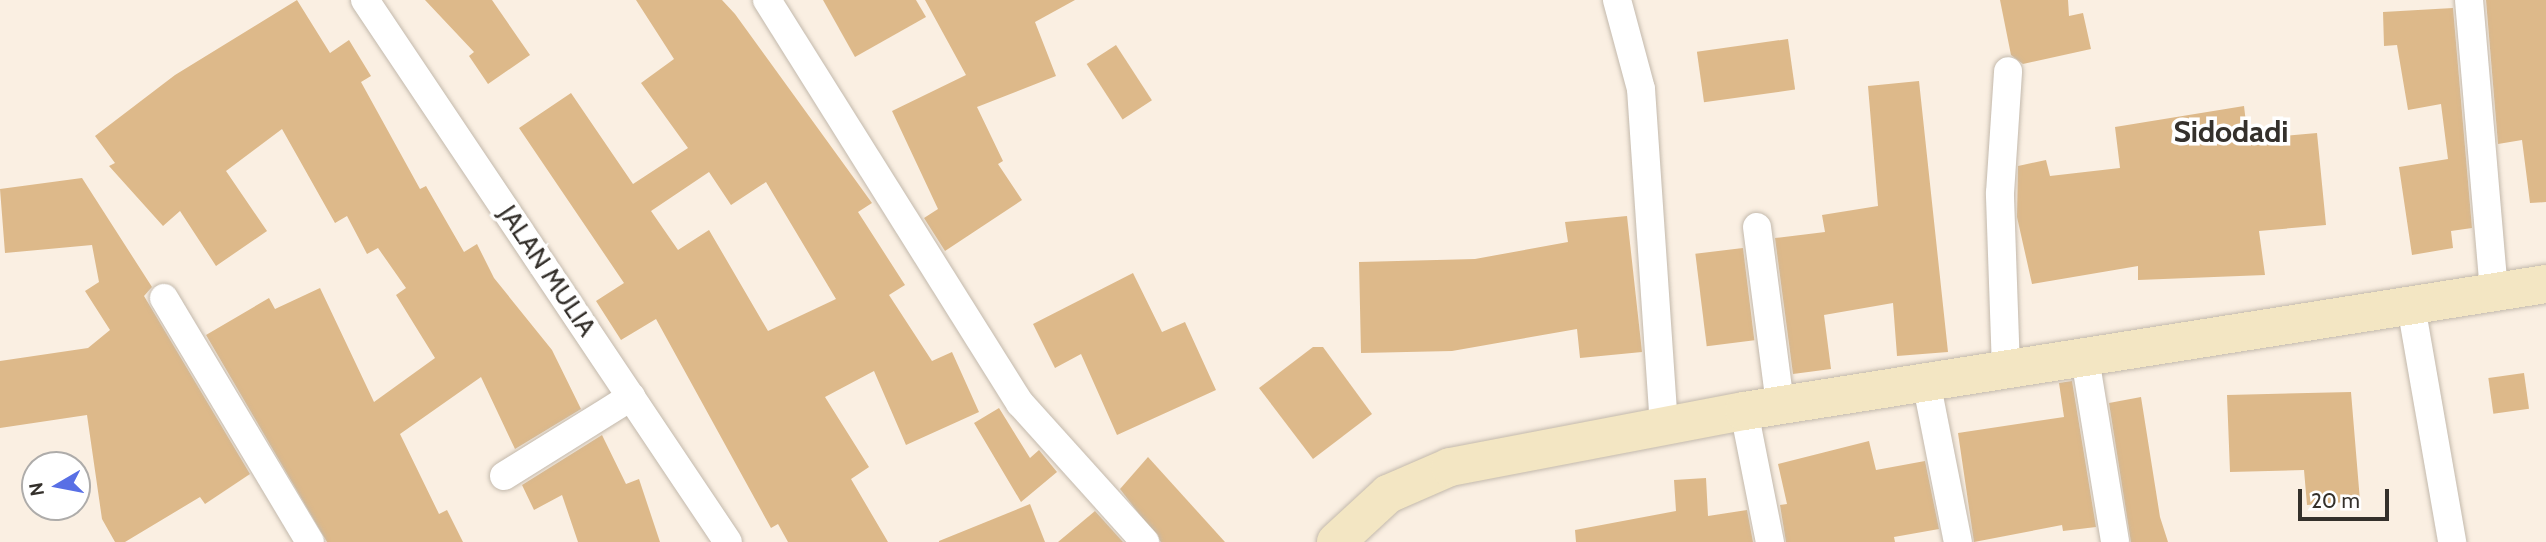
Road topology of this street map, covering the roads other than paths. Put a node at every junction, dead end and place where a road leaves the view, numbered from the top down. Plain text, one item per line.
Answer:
1 (365, 0) edge
2 (767, 0) edge
3 (2469, 0) edge
4 (1628, 2) edge
5 (2008, 71) dead end
6 (1757, 227) dead end
7 (2546, 285) edge
8 (2494, 293) junction
9 (164, 298) dead end
10 (2411, 306) junction
11 (2085, 358) junction
12 (2006, 369) junction
13 (1926, 381) junction
14 (631, 397) junction
15 (1762, 408) junction
16 (1664, 425) junction
17 (504, 476) dead end
18 (310, 542) edge
19 (728, 542) edge
20 (1145, 542) edge
21 (1336, 542) edge
22 (1770, 542) edge
23 (1958, 542) edge
24 (2115, 542) edge
25 (2452, 542) edge

1 - 14 street, JALAN MULIA
2 - 20 street
3 - 8 street
4 - 16 street
5 - 12 street
6 - 15 street
7 - 8 main road
8 - 10 main road
9 - 18 street
10 - 11 main road
10 - 25 street
11 - 12 main road
11 - 24 street
12 - 13 main road
13 - 15 main road
13 - 23 street
14 - 17 street
14 - 19 street, JALAN MULIA
15 - 16 main road
15 - 22 street
16 - 21 main road

